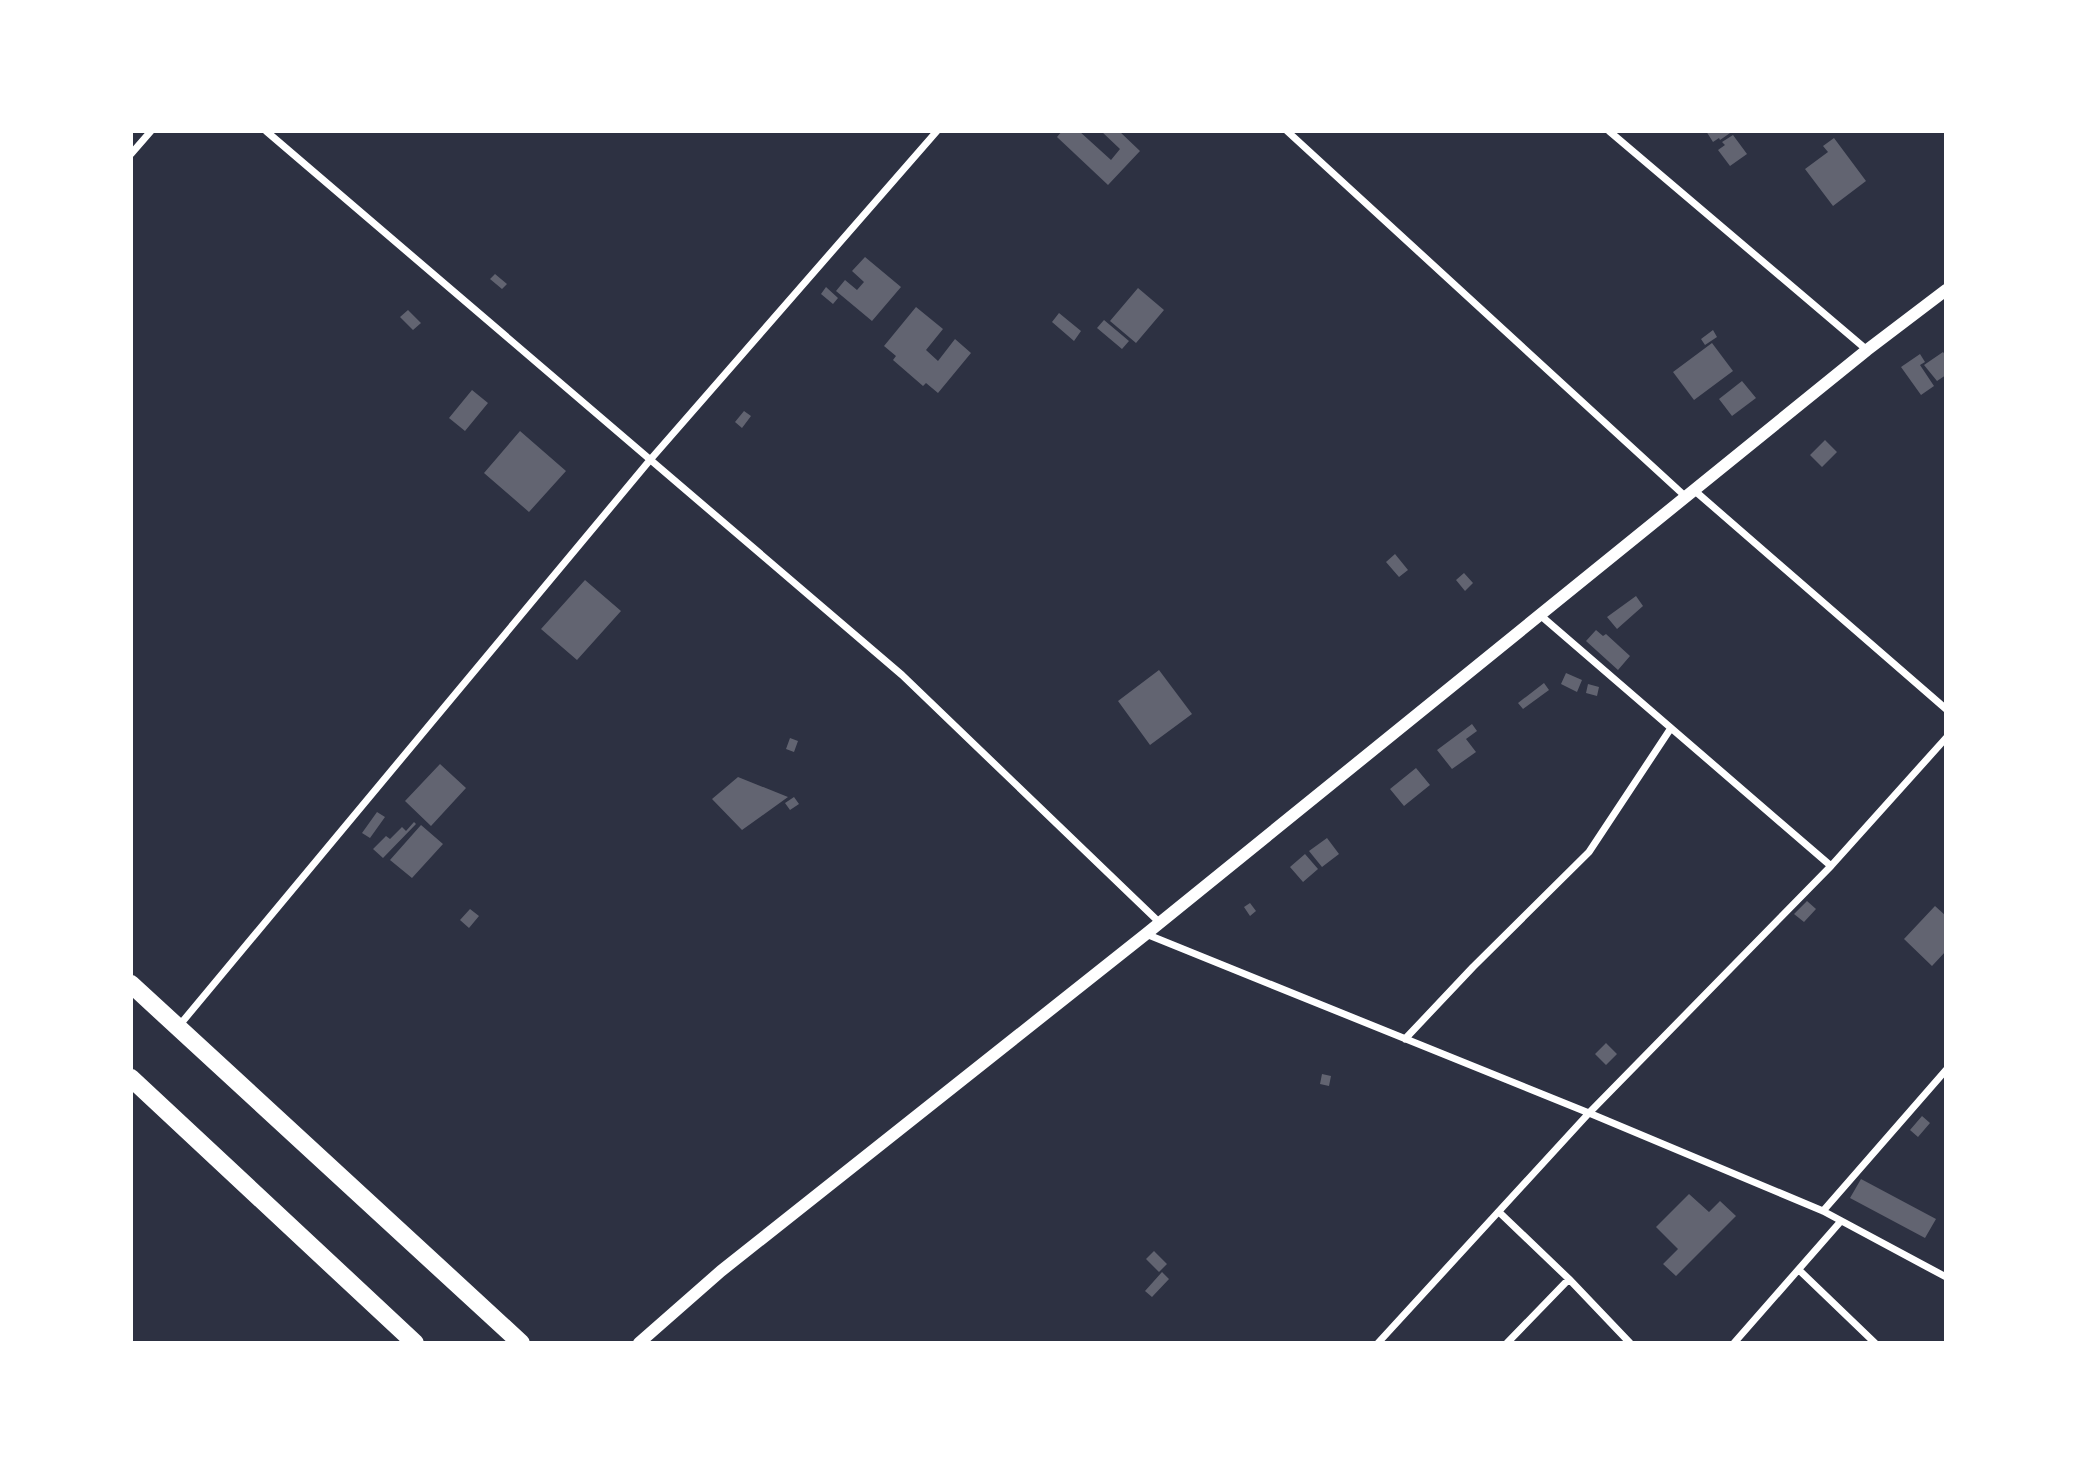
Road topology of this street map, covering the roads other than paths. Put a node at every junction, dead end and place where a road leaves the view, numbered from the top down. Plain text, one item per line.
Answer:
1 (151, 131) edge
2 (266, 131) edge
3 (937, 131) edge
4 (1287, 131) edge
5 (1609, 131) edge
6 (131, 154) edge
7 (1946, 290) edge
8 (1867, 350) junction
9 (650, 460) junction
10 (1690, 494) junction
11 (1539, 614) junction
12 (1946, 709) edge
13 (1671, 728) junction
14 (1946, 738) edge
15 (1831, 866) junction
16 (1160, 923) junction
17 (1146, 934) junction
18 (131, 984) edge
19 (178, 1027) junction
20 (1405, 1039) junction
21 (1946, 1070) edge
22 (131, 1078) edge
23 (1589, 1113) junction
24 (1823, 1212) junction
25 (1500, 1213) junction
26 (1841, 1221) junction
27 (1799, 1270) junction
28 (1946, 1278) edge
29 (1569, 1279) junction
30 (415, 1343) edge
31 (521, 1343) edge
32 (639, 1343) edge
33 (1378, 1343) edge
34 (1507, 1343) edge
35 (1630, 1343) edge
36 (1734, 1343) edge
37 (1875, 1343) edge

1 - 6 street
2 - 9 street
3 - 9 street
4 - 10 street
5 - 8 street
7 - 8 street
8 - 10 street
9 - 16 street
9 - 19 street
10 - 11 street
10 - 12 street
11 - 13 street
11 - 16 street
13 - 15 street
13 - 20 street
14 - 15 street
15 - 23 street
16 - 17 street
17 - 20 street
17 - 32 street
18 - 19 highway
19 - 31 highway
20 - 23 street
21 - 24 street
22 - 30 highway
23 - 24 street
23 - 25 street
24 - 26 street
25 - 29 street
25 - 33 street
26 - 27 street
26 - 28 street
27 - 36 street
27 - 37 street
29 - 34 street
29 - 35 street

